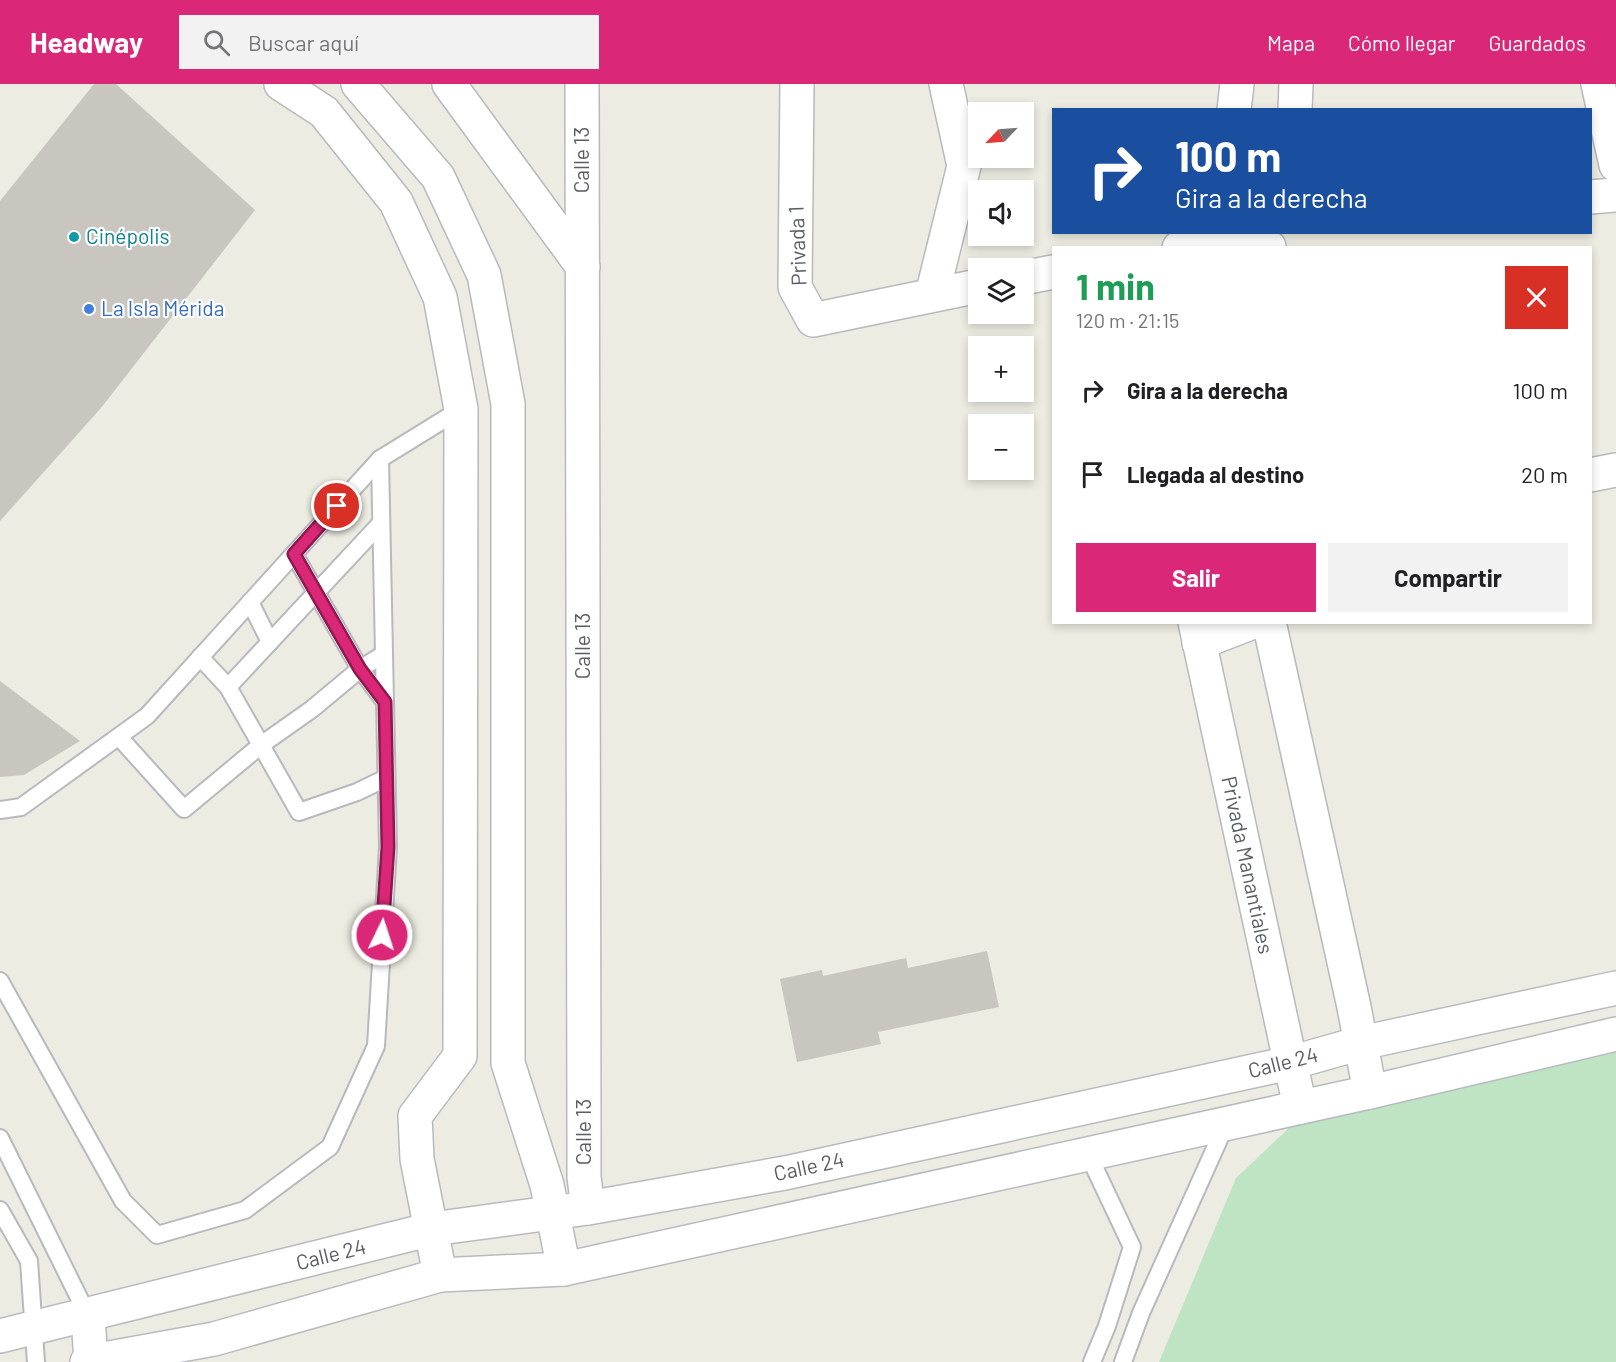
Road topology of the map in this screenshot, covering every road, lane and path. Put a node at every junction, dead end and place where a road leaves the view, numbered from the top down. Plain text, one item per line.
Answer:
1 (280, 84) edge
2 (358, 84) edge
3 (449, 84) edge
4 (582, 84) edge
5 (797, 84) edge
6 (946, 84) edge
7 (1238, 84) edge
8 (1296, 84) edge
9 (1598, 84) edge
10 (1234, 108) edge
11 (1295, 108) edge
12 (1616, 165) edge
13 (1616, 195) edge
14 (1592, 197) edge
15 (1270, 242) edge
16 (1197, 243) edge
17 (583, 267) junction
18 (1052, 272) edge
19 (1034, 276) edge
20 (968, 288) edge
21 (932, 295) junction
22 (461, 409) junction
23 (380, 459) junction
24 (1616, 470) edge
25 (1592, 475) edge
26 (381, 523) junction
27 (294, 554) junction
28 (317, 591) junction
29 (250, 602) junction
30 (1243, 624) edge
31 (1269, 624) edge
32 (1197, 633) edge
33 (270, 642) junction
34 (384, 654) junction
35 (200, 657) junction
36 (360, 669) junction
37 (228, 687) junction
38 (385, 702) junction
39 (119, 737) junction
40 (261, 745) junction
41 (386, 778) junction
42 (0, 810) edge
43 (0, 981) edge
44 (1616, 988) edge
45 (1616, 1034) edge
46 (1361, 1042) junction
47 (460, 1056) junction
48 (508, 1063) junction
49 (1290, 1063) junction
50 (1370, 1092) junction
51 (1300, 1107) junction
52 (1226, 1124) junction
53 (584, 1136) junction
54 (532, 1137) junction
55 (0, 1138) edge
56 (1088, 1154) junction
57 (785, 1173) junction
58 (588, 1208) junction
59 (0, 1210) edge
60 (553, 1213) junction
61 (795, 1218) junction
62 (432, 1229) junction
63 (564, 1269) junction
64 (441, 1275) junction
65 (88, 1316) junction
66 (35, 1329) junction
67 (0, 1336) edge
68 (208, 1350) edge
69 (36, 1362) edge
70 (90, 1362) edge
71 (1092, 1362) edge
72 (1123, 1362) edge

1 - 22 street
2 - 48 street
3 - 17 street
4 - 17 street, Calle 13
5 - 21 street, Privada 1
6 - 21 street
7 - 10 street
8 - 11 street
9 - 12 street
13 - 14 street
15 - 16 street
17 - 53 street, Calle 13
18 - 19 street
20 - 21 street, Privada 1
22 - 23 lane
22 - 47 street
23 - 26 lane
23 - 27 lane
24 - 25 street
26 - 28 lane
26 - 34 lane
27 - 28 lane
27 - 29 lane
28 - 33 lane
28 - 36 lane
29 - 33 lane
29 - 35 lane
30 - 32 street
31 - 46 street
32 - 49 street, Privada Manantiales
33 - 37 lane
34 - 36 lane
34 - 38 lane
35 - 37 lane
35 - 39 lane
36 - 38 lane
36 - 40 lane
37 - 40 lane
38 - 41 lane
39 - 40 lane
39 - 42 lane
40 - 41 lane
41 - 43 lane
44 - 46 street, Calle 24
45 - 50 street
46 - 49 street, Calle 24
46 - 50 street
47 - 48 street
47 - 62 street
48 - 54 street
49 - 51 street, Privada Manantiales
49 - 57 street, Calle 24
50 - 51 street
51 - 52 street
52 - 56 street
52 - 72 lane
53 - 54 street
53 - 58 street, Calle 13
54 - 60 street
55 - 65 lane
56 - 61 street
56 - 71 lane
57 - 58 street, Calle 24
57 - 61 street
58 - 60 street, Calle 24
59 - 66 lane
60 - 62 street, Calle 24
60 - 63 street
61 - 63 street
62 - 64 street
62 - 65 street, Calle 24
63 - 64 street
64 - 68 street
65 - 66 street, Calle 24
65 - 70 street
66 - 67 street, Calle 24
66 - 69 lane
68 - 70 street

